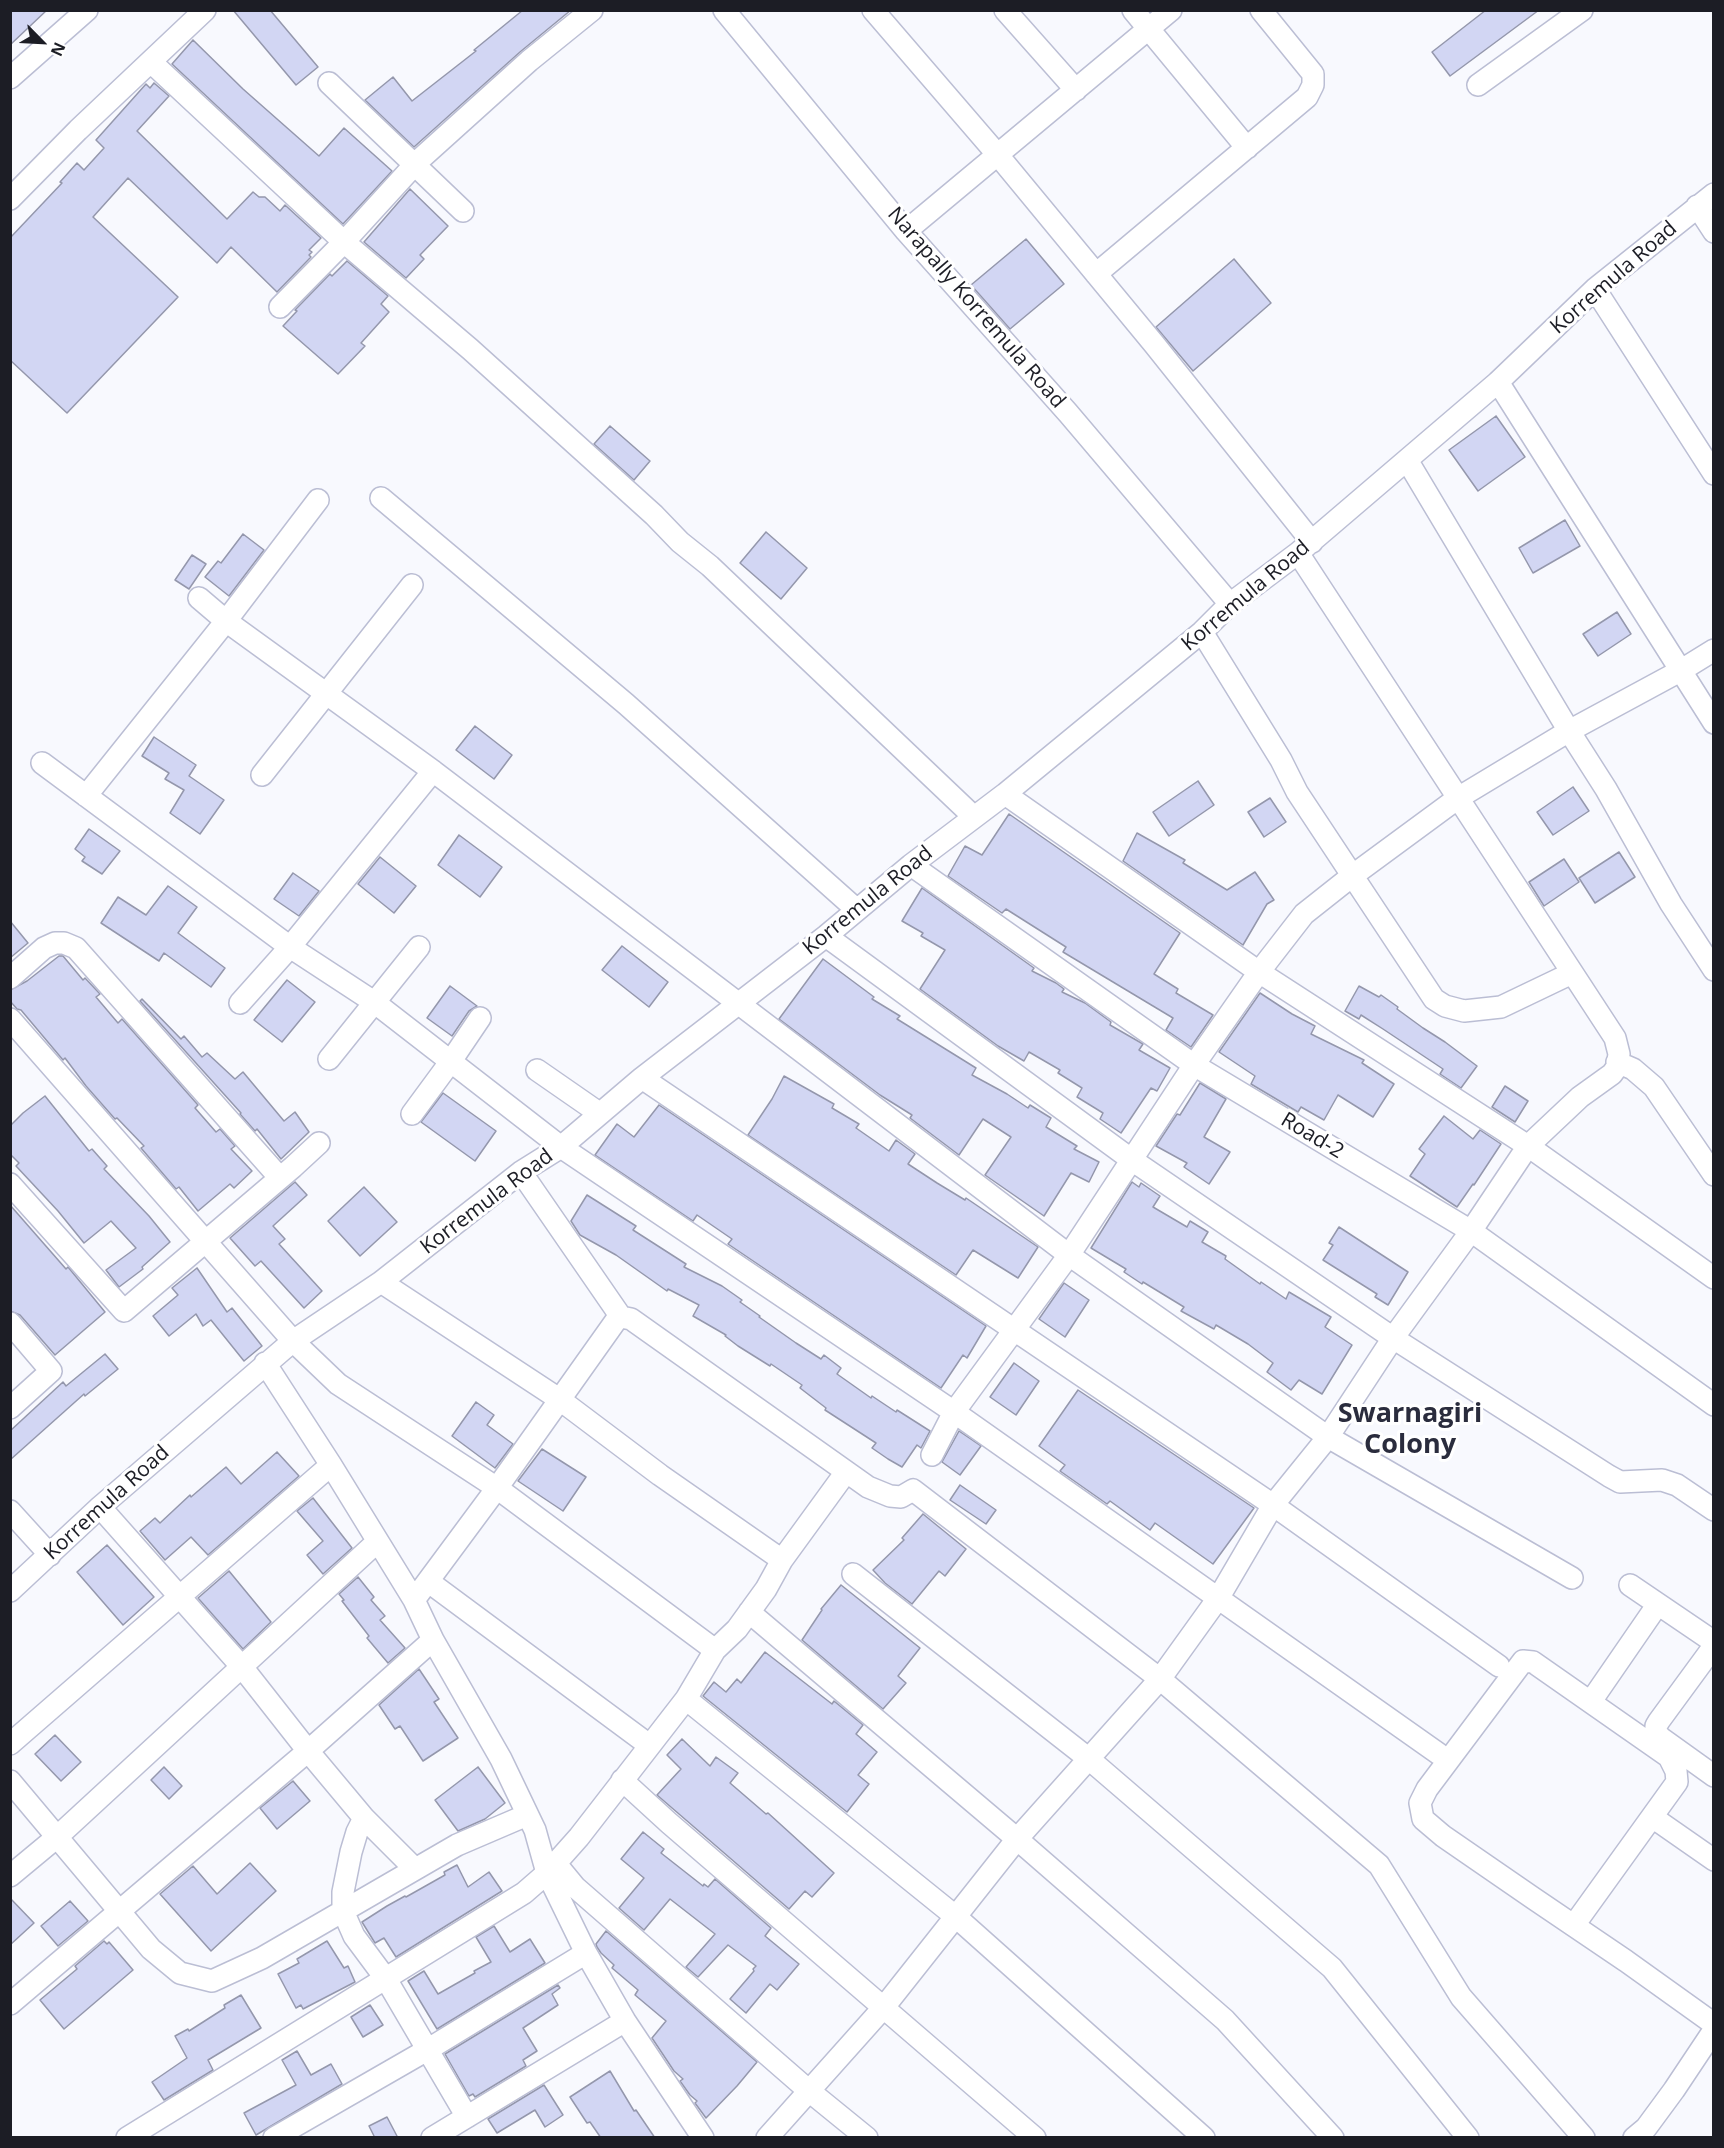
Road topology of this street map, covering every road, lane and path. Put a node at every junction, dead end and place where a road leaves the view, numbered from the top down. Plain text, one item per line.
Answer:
1 (87, 10) edge
2 (205, 10) edge
3 (592, 10) edge
4 (873, 10) edge
5 (1005, 10) edge
6 (1133, 10) edge
7 (1171, 10) edge
8 (1261, 10) edge
9 (1582, 10) edge
10 (725, 11) edge
11 (1148, 29) junction
12 (150, 62) junction
13 (10, 78) edge
14 (329, 83) dead end
15 (1478, 85) dead end
16 (1076, 90) junction
17 (1247, 148) junction
18 (997, 154) junction
19 (414, 165) junction
20 (10, 199) edge
21 (1705, 200) edge
22 (463, 211) dead end
23 (906, 231) junction
24 (1713, 232) edge
25 (344, 242) junction
26 (1096, 274) junction
27 (1595, 290) junction
28 (280, 307) dead end
29 (1498, 382) junction
30 (1407, 460) junction
31 (1713, 474) edge
32 (381, 498) dead end
33 (318, 500) dead end
34 (1305, 548) junction
35 (412, 585) dead end
36 (199, 598) dead end
37 (1230, 604) junction
38 (226, 621) junction
39 (1202, 632) junction
40 (1713, 650) edge
41 (1680, 671) junction
42 (325, 693) junction
43 (1713, 723) edge
44 (1569, 731) junction
45 (42, 763) dead end
46 (433, 771) junction
47 (262, 775) dead end
48 (1005, 794) junction
49 (86, 796) junction
50 (1458, 798) junction
51 (974, 817) junction
52 (911, 865) junction
53 (1352, 876) junction
54 (857, 910) junction
55 (826, 936) junction
56 (290, 947) junction
57 (419, 947) dead end
58 (1713, 970) edge
59 (1259, 972) junction
60 (1572, 973) junction
61 (10, 978) edge
62 (374, 1002) junction
63 (240, 1003) dead end
64 (738, 1004) junction
65 (480, 1018) dead end
66 (10, 1019) edge
67 (329, 1059) dead end
68 (452, 1061) junction
69 (1617, 1062) junction
70 (1194, 1065) junction
71 (537, 1070) dead end
72 (642, 1078) junction
73 (599, 1113) junction
74 (412, 1114) dead end
75 (319, 1143) dead end
76 (1528, 1146) junction
77 (561, 1147) junction
78 (1132, 1160) junction
79 (521, 1172) junction
80 (1713, 1175) edge
81 (280, 1178) junction
82 (10, 1184) edge
83 (1471, 1231) junction
84 (206, 1240) junction
85 (1069, 1255) junction
86 (1713, 1278) edge
87 (381, 1282) junction
88 (621, 1317) junction
89 (10, 1323) edge
90 (1015, 1331) junction
91 (1393, 1338) junction
92 (293, 1341) junction
93 (265, 1363) junction
94 (560, 1399) junction
95 (1713, 1405) edge
96 (10, 1408) edge
97 (954, 1412) junction
98 (1328, 1437) junction
99 (932, 1455) dead end
100 (331, 1465) junction
101 (846, 1472) junction
102 (497, 1488) junction
103 (1273, 1505) junction
104 (100, 1507) junction
105 (1713, 1510) edge
106 (10, 1511) edge
107 (377, 1542) junction
108 (50, 1555) junction
109 (782, 1560) junction
110 (853, 1574) dead end
111 (1572, 1578) dead end
112 (429, 1582) junction
113 (1630, 1585) dead end
114 (10, 1591) edge
115 (181, 1596) junction
116 (1220, 1597) junction
117 (414, 1600) junction
118 (1658, 1604) junction
119 (749, 1612) junction
120 (433, 1640) junction
121 (1713, 1644) edge
122 (716, 1650) junction
123 (1500, 1666) dead end
124 (242, 1667) junction
125 (1160, 1679) junction
126 (1596, 1694) dead end
127 (686, 1699) junction
128 (10, 1744) edge
129 (649, 1745) junction
130 (308, 1751) junction
131 (1439, 1754) dead end
132 (1089, 1759) junction
133 (1713, 1776) edge
134 (10, 1780) edge
135 (622, 1780) junction
136 (527, 1815) junction
137 (364, 1818) junction
138 (1658, 1821) dead end
139 (57, 1837) junction
140 (1017, 1839) junction
141 (1713, 1860) edge
142 (414, 1868) junction
143 (551, 1868) junction
144 (10, 1876) edge
145 (343, 1911) junction
146 (121, 1912) junction
147 (956, 1916) junction
148 (1574, 1925) junction
149 (586, 1953) junction
150 (386, 1979) junction
151 (10, 2004) edge
152 (884, 2007) junction
153 (625, 2021) junction
154 (1713, 2024) edge
155 (1713, 2030) edge
156 (427, 2050) junction
157 (808, 2090) junction
158 (467, 2117) junction
159 (127, 2138) edge
160 (274, 2138) edge
161 (432, 2138) edge
162 (703, 2138) edge
163 (767, 2138) edge
164 (867, 2138) edge
165 (1035, 2138) edge
166 (1204, 2138) edge
167 (1333, 2138) edge
168 (1468, 2138) edge
169 (1584, 2138) edge
170 (1634, 2138) edge

1 - 13 street
2 - 12 street
3 - 19 street
4 - 18 street
5 - 16 street
6 - 11 street
7 - 11 street
8 - 17 street
9 - 15 street
10 - 23 street, Narapally Korremula Road
11 - 16 street
11 - 17 street
12 - 20 street
12 - 25 street
14 - 19 street
16 - 18 street
17 - 26 street
18 - 23 street
18 - 26 street
19 - 22 street
19 - 25 street
21 - 24 street
21 - 27 street, Korremula Road
23 - 37 street, Narapally Korremula Road
25 - 28 street
25 - 51 street
26 - 34 street
27 - 29 street, Korremula Road
27 - 31 street
29 - 30 street, Korremula Road
29 - 41 street
30 - 34 street, Korremula Road
30 - 44 street
32 - 54 street
33 - 38 street
34 - 37 street, Korremula Road
34 - 50 street
35 - 42 street
36 - 38 street
37 - 39 street, Korremula Road
38 - 42 street
38 - 49 street
39 - 48 street, Korremula Road
39 - 53 street
40 - 41 street
41 - 43 street
41 - 44 street
42 - 46 street
42 - 47 street
44 - 50 street
44 - 58 street
45 - 49 street
46 - 56 street
46 - 64 street
48 - 51 street, Korremula Road
48 - 59 street
49 - 56 street
50 - 53 street
50 - 60 street
51 - 52 street, Korremula Road
52 - 54 street, Korremula Road
52 - 70 street, Road-2
53 - 59 street
53 - 60 street
54 - 55 street, Korremula Road
55 - 64 street, Korremula Road
55 - 78 street
56 - 62 street
56 - 63 street
57 - 62 street
59 - 70 street
59 - 76 street
60 - 69 street
61 - 81 street
62 - 67 street
62 - 68 street
64 - 72 street, Korremula Road
64 - 85 street
65 - 68 street
66 - 84 street
68 - 74 street
68 - 77 street
69 - 76 street
69 - 80 street
70 - 78 street
70 - 83 street, Road-2
71 - 73 street
72 - 73 street, Korremula Road
72 - 90 street
73 - 77 street, Korremula Road
75 - 81 street
76 - 83 street
76 - 86 street
77 - 79 street, Korremula Road
77 - 97 street
78 - 85 street
78 - 91 street
79 - 87 street, Korremula Road
79 - 88 street
81 - 84 street
82 - 84 street
83 - 91 street
83 - 95 street, Road-2
84 - 92 street
85 - 90 street
85 - 98 street
87 - 92 street, Korremula Road
87 - 94 street
88 - 94 street
88 - 101 street
89 - 96 street
90 - 97 street
90 - 103 street
91 - 98 street
91 - 105 street
92 - 93 street, Korremula Road
92 - 102 street
93 - 100 street
93 - 104 street, Korremula Road
94 - 102 street
94 - 109 street
97 - 99 street
97 - 116 street
98 - 103 street
98 - 111 street
100 - 107 street
100 - 115 street
101 - 109 street
101 - 125 street
102 - 112 street
102 - 122 street
103 - 116 street
103 - 123 street
104 - 108 street, Korremula Road
104 - 115 street
106 - 108 street
107 - 117 street
107 - 124 street
108 - 114 street, Korremula Road
109 - 119 street
110 - 132 street
112 - 117 street
112 - 129 street
113 - 118 street
115 - 124 street
115 - 128 street
116 - 125 street
116 - 131 street
117 - 120 street
118 - 121 street
118 - 126 street
119 - 122 street
119 - 140 street
120 - 130 street
120 - 136 street
121 - 133 street
122 - 127 street
124 - 130 street
124 - 139 street
125 - 132 street
125 - 169 street
127 - 129 street
127 - 147 street
129 - 135 street
130 - 137 street
130 - 146 street
132 - 140 street
132 - 168 street
134 - 139 street
135 - 143 street
135 - 152 street
136 - 142 street
136 - 143 street
137 - 142 street
137 - 145 street
138 - 141 street
139 - 144 street
139 - 146 street
140 - 147 street
140 - 167 street
142 - 145 street
143 - 149 street
143 - 150 street
143 - 157 street
145 - 146 street
145 - 150 street
146 - 151 street
147 - 152 street
147 - 166 street
148 - 148 street
148 - 154 street
149 - 153 street
149 - 156 street
150 - 156 street
150 - 159 street
152 - 157 street
152 - 165 street
153 - 158 street
153 - 162 street
155 - 170 street
156 - 158 street
156 - 160 street
157 - 163 street
157 - 164 street
158 - 161 street

